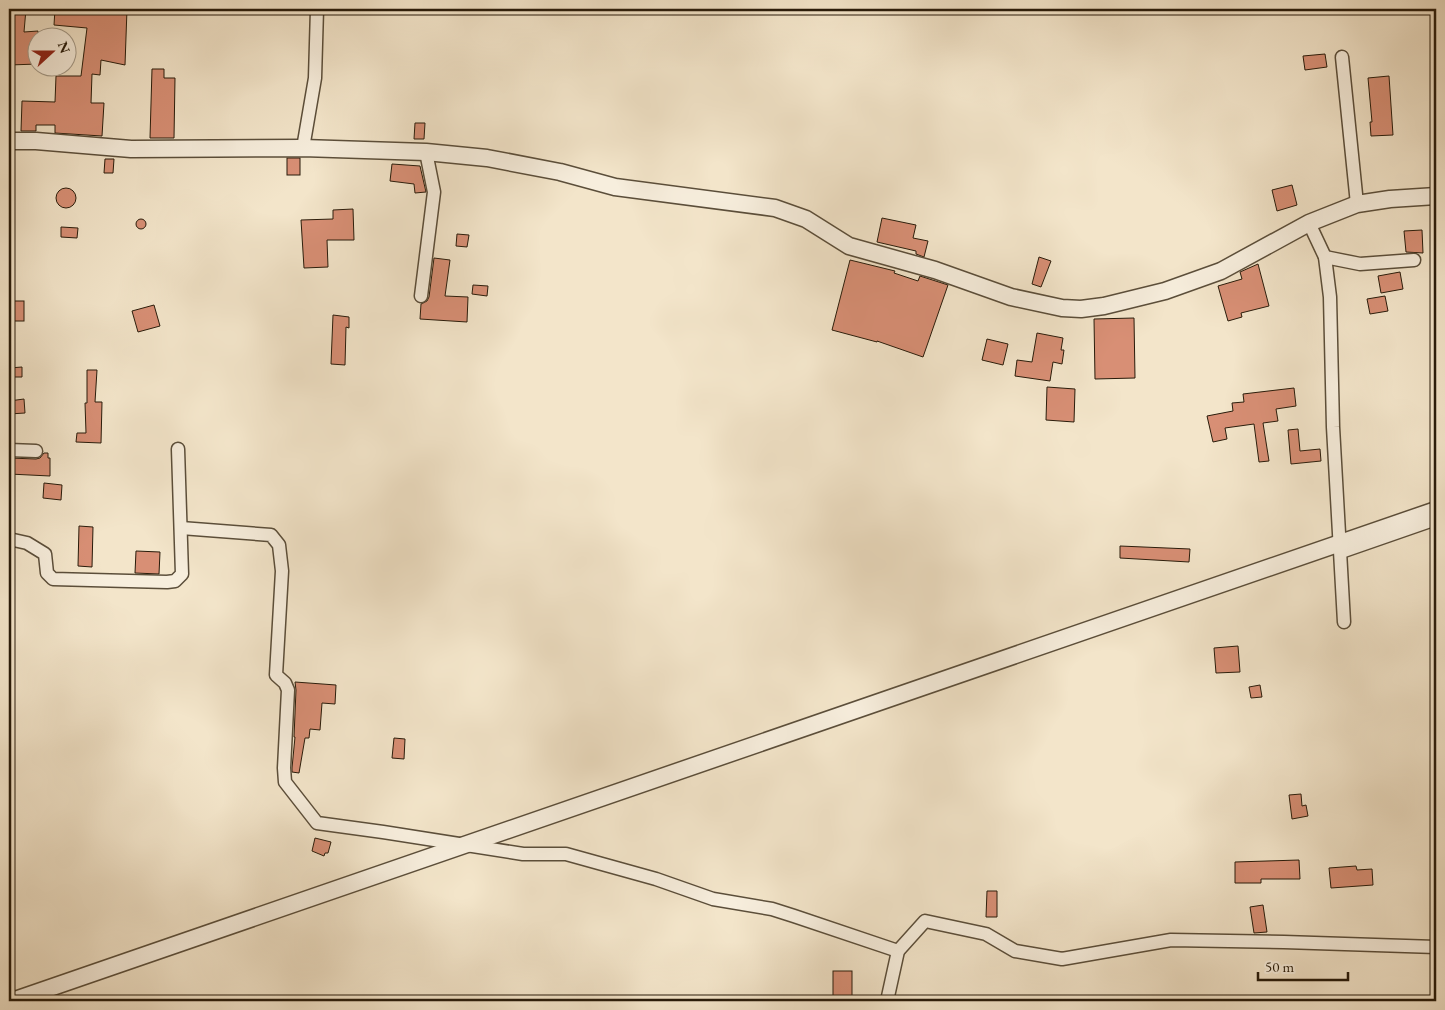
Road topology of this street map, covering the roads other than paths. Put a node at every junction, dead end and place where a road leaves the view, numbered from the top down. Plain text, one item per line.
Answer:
1 (316, 9) edge
2 (1342, 57) dead end
3 (9, 141) edge
4 (303, 148) junction
5 (426, 152) junction
6 (1436, 196) edge
7 (1357, 204) junction
8 (1309, 223) junction
9 (1325, 257) junction
10 (1414, 260) dead end
11 (421, 296) dead end
12 (178, 449) dead end
13 (9, 450) edge
14 (36, 450) dead end
15 (1436, 510) edge
16 (1436, 519) edge
17 (181, 528) junction
18 (9, 539) edge
19 (1340, 548) junction
20 (1344, 622) dead end
21 (465, 845) junction
22 (1436, 947) edge
23 (898, 951) junction
24 (12, 1001) edge
25 (887, 1001) edge

1 - 4 street
2 - 7 street
3 - 4 street
4 - 5 street
5 - 8 street
5 - 11 street
6 - 7 street
7 - 8 street
8 - 9 street
9 - 10 street
9 - 19 street
12 - 17 street
13 - 14 street
15 - 19 street
16 - 19 street
17 - 18 street
17 - 21 street
19 - 20 street
19 - 21 street
21 - 23 street
21 - 24 street
22 - 23 street
23 - 25 street

